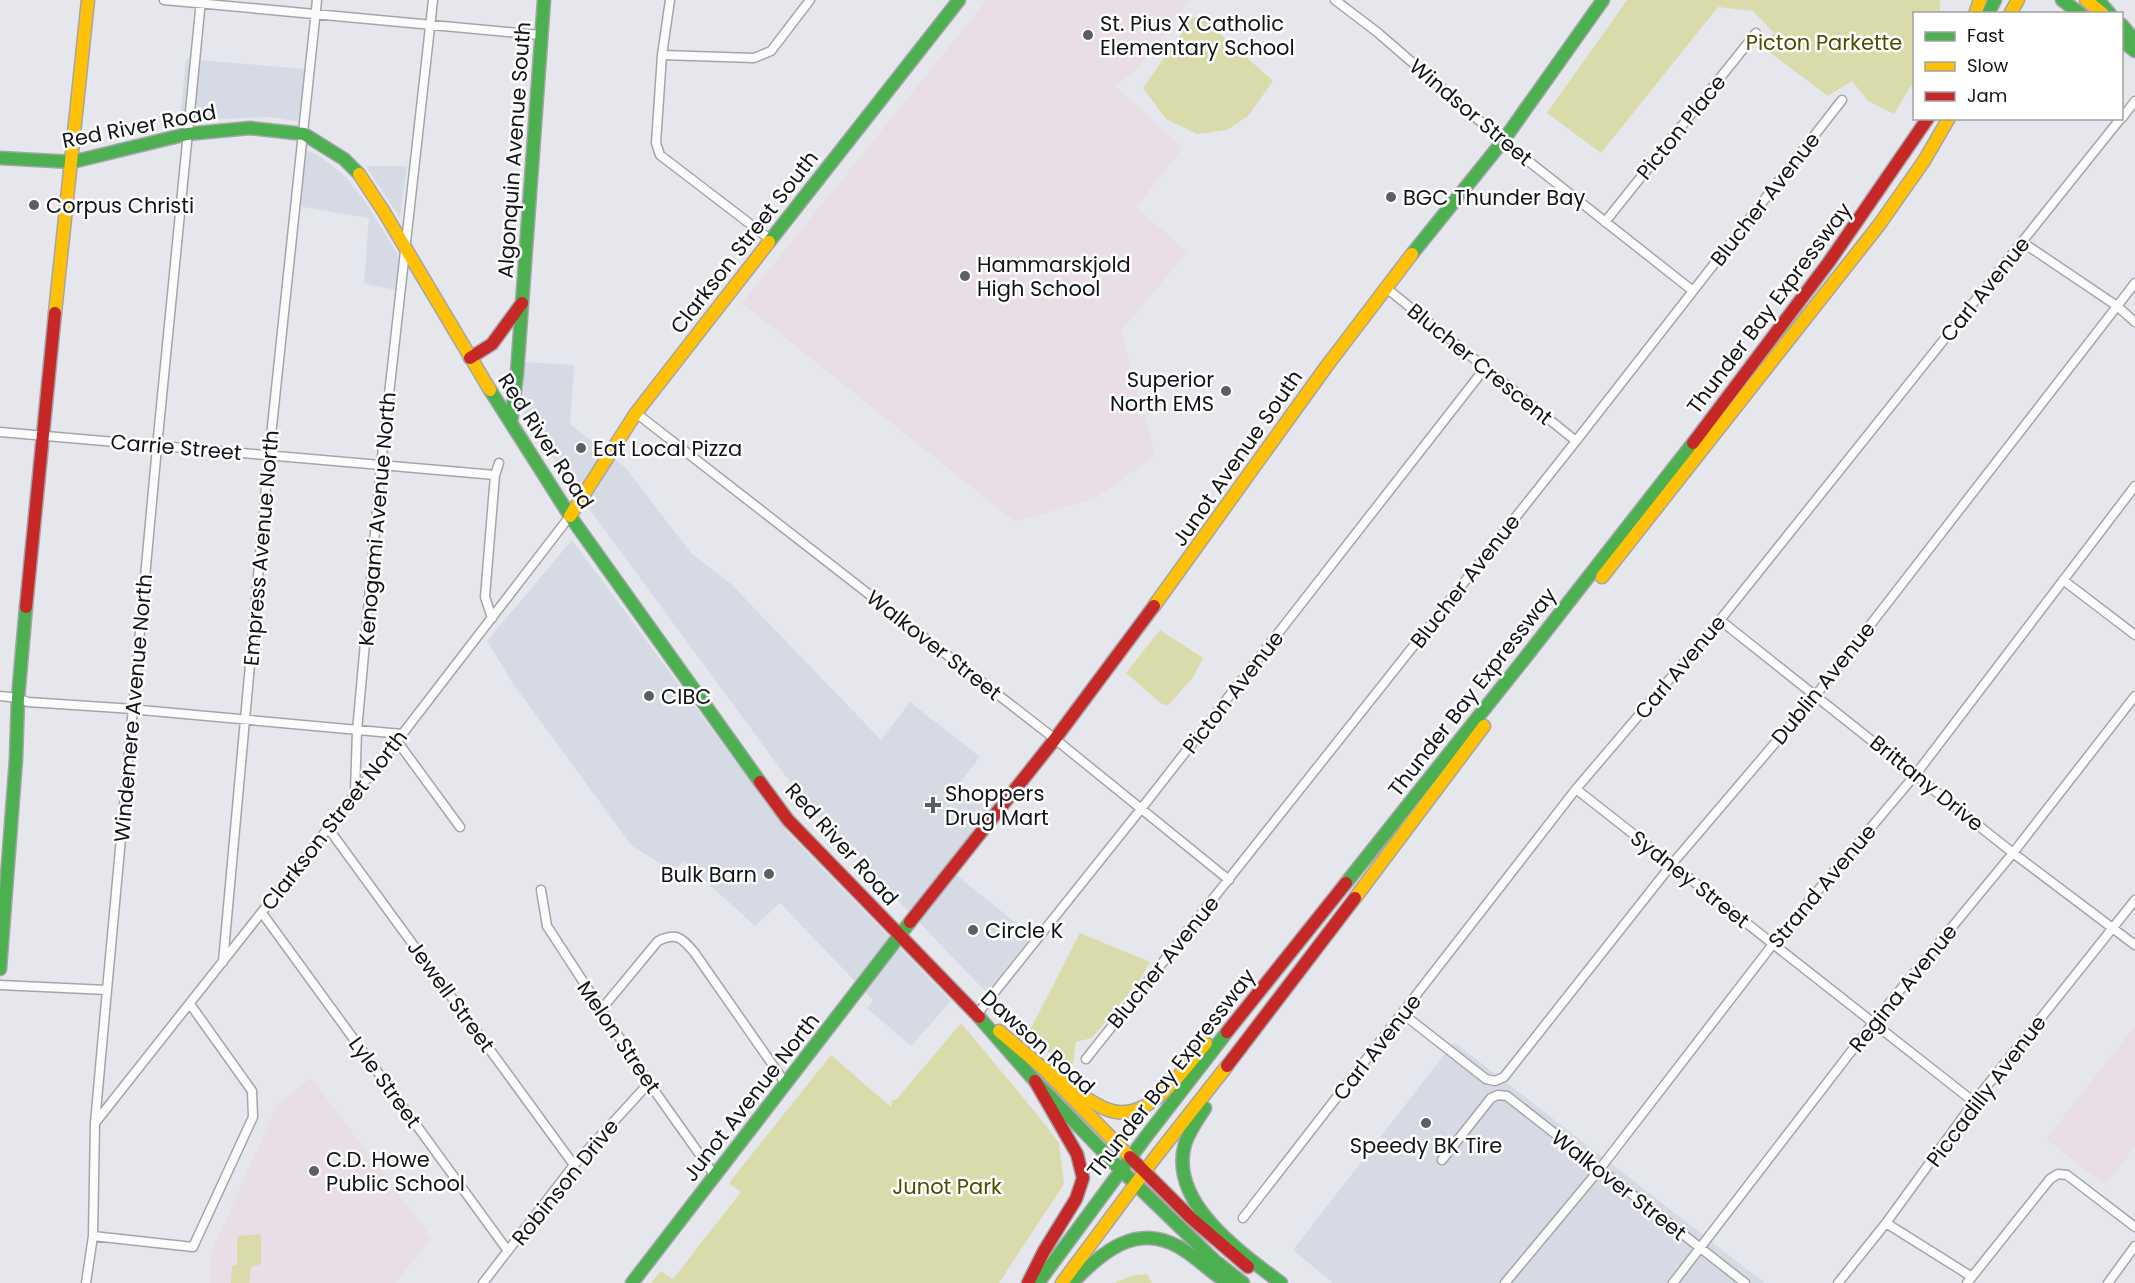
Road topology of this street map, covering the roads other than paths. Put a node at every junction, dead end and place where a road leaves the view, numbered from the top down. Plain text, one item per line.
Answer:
1 (88, 0) edge
2 (164, 0) edge
3 (317, 0) edge
4 (432, 0) edge
5 (544, 0) edge
6 (670, 0) edge
7 (810, 0) edge
8 (959, 0) edge
9 (1335, 0) edge
10 (1603, 0) edge
11 (2062, 0) edge
12 (2086, 0) edge
13 (2098, 0) edge
14 (201, 2) edge
15 (2078, 12) edge
16 (2101, 12) edge
17 (2108, 12) edge
18 (316, 14) junction
19 (430, 25) junction
20 (1756, 33) dead end
21 (540, 35) junction
22 (2130, 39) edge
23 (2135, 51) edge
24 (662, 55) junction
25 (1842, 100) dead end
26 (2135, 101) edge
27 (2123, 116) edge
28 (1925, 120) edge
29 (1948, 120) edge
30 (1955, 120) edge
31 (2119, 120) edge
32 (187, 134) junction
33 (304, 134) junction
34 (1503, 141) junction
35 (0, 158) edge
36 (1924, 161) junction
37 (72, 162) junction
38 (1605, 222) junction
39 (771, 240) junction
40 (2022, 242) junction
41 (404, 247) junction
42 (2135, 283) edge
43 (1385, 287) junction
44 (1693, 291) junction
45 (523, 302) junction
46 (2117, 306) junction
47 (2135, 322) edge
48 (470, 358) junction
49 (1485, 368) junction
50 (636, 413) junction
51 (510, 423) junction
52 (0, 432) edge
53 (42, 435) junction
54 (1576, 441) junction
55 (157, 447) junction
56 (269, 455) junction
57 (499, 463) dead end
58 (381, 466) junction
59 (495, 475) junction
60 (2135, 486) edge
61 (570, 516) junction
62 (2063, 580) junction
63 (492, 618) junction
64 (1720, 620) junction
65 (2135, 635) edge
66 (1816, 695) junction
67 (0, 696) edge
68 (2135, 696) edge
69 (18, 698) junction
70 (134, 710) junction
71 (245, 720) junction
72 (357, 730) junction
73 (400, 737) junction
74 (1055, 740) junction
75 (1916, 774) junction
76 (1576, 789) junction
77 (355, 792) junction
78 (1141, 809) junction
79 (460, 827) dead end
80 (328, 828) junction
81 (2013, 853) junction
82 (1672, 864) junction
83 (1229, 879) junction
84 (541, 890) dead end
85 (2135, 900) edge
86 (262, 913) junction
87 (2113, 928) junction
88 (900, 935) junction
89 (1773, 944) junction
90 (2135, 945) edge
91 (223, 962) junction
92 (0, 969) edge
93 (0, 985) edge
94 (106, 990) junction
95 (1256, 995) junction
96 (964, 1000) junction
97 (190, 1004) junction
98 (600, 1011) junction
99 (978, 1013) junction
100 (1403, 1014) junction
101 (1267, 1015) junction
102 (1873, 1023) junction
103 (1086, 1059) dead end
104 (1044, 1069) junction
105 (1035, 1081) junction
106 (649, 1083) junction
107 (786, 1084) junction
108 (1974, 1102) junction
109 (95, 1123) junction
110 (1130, 1156) junction
111 (1442, 1160) dead end
112 (574, 1165) junction
113 (1120, 1169) junction
114 (1599, 1170) junction
115 (1144, 1172) junction
116 (715, 1176) junction
117 (1135, 1184) junction
118 (1243, 1218) dead end
119 (1886, 1223) junction
120 (2135, 1227) edge
121 (93, 1236) junction
122 (2135, 1246) edge
123 (1700, 1249) junction
124 (508, 1251) junction
125 (1970, 1280) edge
126 (86, 1283) edge
127 (483, 1283) edge
128 (632, 1283) edge
129 (1028, 1283) edge
130 (1038, 1283) edge
131 (1062, 1283) edge
132 (1072, 1283) edge
133 (1228, 1283) edge
134 (1243, 1283) edge
135 (1272, 1283) edge
136 (1281, 1283) edge
137 (1505, 1283) edge
138 (1673, 1283) edge
139 (1745, 1283) edge
140 (1838, 1283) edge
141 (2108, 1283) edge

1 - 37 main road
2 - 14 street
3 - 18 street, Empress Avenue North
4 - 19 street, Kenogami Avenue North
5 - 21 main road, Algonquin Avenue South
6 - 24 street
7 - 24 street
8 - 39 main road, Clarkson Street South
9 - 34 street, Windsor Street
10 - 34 main road, Junot Avenue South
11 - 15 main road
12 - 16 main road
13 - 17 main road
14 - 18 street
14 - 32 street, Windemere Avenue North
18 - 19 street
18 - 33 street, Empress Avenue North
19 - 21 street
19 - 41 street, Kenogami Avenue North
20 - 38 street, Picton Place
21 - 45 main road, Algonquin Avenue South
22 - 23 main road
24 - 39 street
25 - 44 street, Blucher Avenue
26 - 27 street, Carl Avenue
28 - 95 main road, Thunder Bay Expressway
29 - 36 main road, Thunder Bay Expressway
30 - 36 main road
31 - 40 street, Carl Avenue
32 - 33 main road, Red River Road
32 - 37 main road, Red River Road
32 - 55 street, Windemere Avenue North
33 - 41 main road, Red River Road
33 - 56 street, Empress Avenue North
34 - 38 street, Windsor Street
34 - 43 main road, Junot Avenue South
35 - 37 main road, Red River Road
36 - 101 main road, Thunder Bay Expressway
37 - 53 main road
38 - 44 street, Windsor Street
39 - 50 main road, Clarkson Street South
40 - 46 street
40 - 64 street, Carl Avenue
41 - 48 main road, Red River Road
41 - 58 street, Kenogami Avenue North
42 - 46 street, Dublin Avenue
43 - 49 street, Blucher Crescent
43 - 74 main road, Junot Avenue South
44 - 54 street, Blucher Avenue
45 - 48 main road, Algonquin Avenue South
45 - 51 main road, Algonquin Avenue South
46 - 47 street
46 - 66 street, Dublin Avenue
48 - 51 main road, Red River Road
49 - 54 street, Blucher Crescent
49 - 78 street, Picton Avenue
50 - 61 main road, Clarkson Street South
50 - 74 street, Walkover Street
51 - 61 main road, Red River Road
52 - 53 street, Carrie Street
53 - 55 street, Carrie Street
53 - 69 main road
54 - 83 street, Blucher Avenue
55 - 56 street, Carrie Street
55 - 70 street, Windemere Avenue North
56 - 58 street, Carrie Street
56 - 71 street, Empress Avenue North
57 - 59 street
58 - 59 street, Carrie Street
58 - 72 street, Kenogami Avenue North
59 - 63 street
60 - 62 street, Strand Avenue
61 - 63 street, Clarkson Street North
61 - 88 main road, Red River Road
62 - 65 street
62 - 75 street, Strand Avenue
63 - 73 street, Clarkson Street North
64 - 66 street, Brittany Drive
64 - 76 street, Carl Avenue
66 - 75 street, Brittany Drive
66 - 82 street, Dublin Avenue
67 - 69 street
68 - 81 street, Regina Avenue
69 - 70 street
69 - 92 main road
70 - 71 street
70 - 94 street, Windemere Avenue North
71 - 72 street
71 - 91 street, Empress Avenue North
72 - 73 street
72 - 77 street, Kenogami Avenue North
73 - 77 street, Clarkson Street North
73 - 79 street
74 - 78 street, Walkover Street
74 - 88 main road, Junot Avenue South
75 - 81 street, Brittany Drive
75 - 89 street, Strand Avenue
76 - 82 street, Sydney Street
76 - 100 street, Carl Avenue
77 - 80 street, Clarkson Street North
78 - 83 street, Walkover Street
78 - 99 street, Picton Avenue
80 - 86 street, Clarkson Street North
80 - 112 street, Jewell Street
81 - 87 street, Brittany Drive
81 - 102 street, Regina Avenue
82 - 89 street, Sydney Street
82 - 100 street, Dublin Avenue
83 - 103 street, Blucher Avenue
84 - 98 street, Melon Street
85 - 87 street, Piccadilly Avenue
86 - 91 street, Clarkson Street North
86 - 124 street, Lyle Street
87 - 90 street, Brittany Drive
87 - 108 street, Piccadilly Avenue
88 - 96 main road, Red River Road
88 - 107 main road, Junot Avenue North
89 - 102 street, Sydney Street
89 - 114 street, Strand Avenue
91 - 97 street, Clarkson Street North
93 - 94 street
94 - 109 street, Windemere Avenue North
95 - 104 main road
95 - 110 main road, Thunder Bay Expressway
96 - 99 main road, Dawson Road
96 - 105 main road, Dawson Road
97 - 109 street, Clarkson Street North
97 - 121 street
98 - 106 street, Melon Street
98 - 107 street
99 - 104 main road, Dawson Road
100 - 118 street, Carl Avenue
101 - 115 main road, Thunder Bay Expressway
101 - 136 main road
102 - 108 street, Sydney Street
102 - 123 street, Regina Avenue
104 - 110 main road, Dawson Road
105 - 113 main road, Dawson Road
105 - 129 main road
106 - 112 street, Robinson Drive
106 - 116 street, Melon Street
107 - 116 main road, Junot Avenue North
108 - 119 street, Piccadilly Avenue
109 - 121 street, Windemere Avenue North
110 - 113 main road, Thunder Bay Expressway
110 - 115 main road, Dawson Road
111 - 114 street, Walkover Street
112 - 124 street, Robinson Drive
113 - 117 main road, Dawson Road
113 - 130 main road, Thunder Bay Expressway
114 - 123 street, Walkover Street
114 - 137 street, Strand Avenue
115 - 117 main road, Thunder Bay Expressway
115 - 135 main road, Dawson Road
116 - 128 main road, Junot Avenue North
117 - 131 main road, Thunder Bay Expressway
117 - 134 main road, Dawson Road
119 - 125 street
119 - 140 street, Piccadilly Avenue
120 - 125 street
121 - 126 street, Windemere Avenue North
122 - 141 street
123 - 138 street, Regina Avenue
123 - 139 street, Walkover Street
124 - 127 street, Robinson Drive
132 - 133 main road

